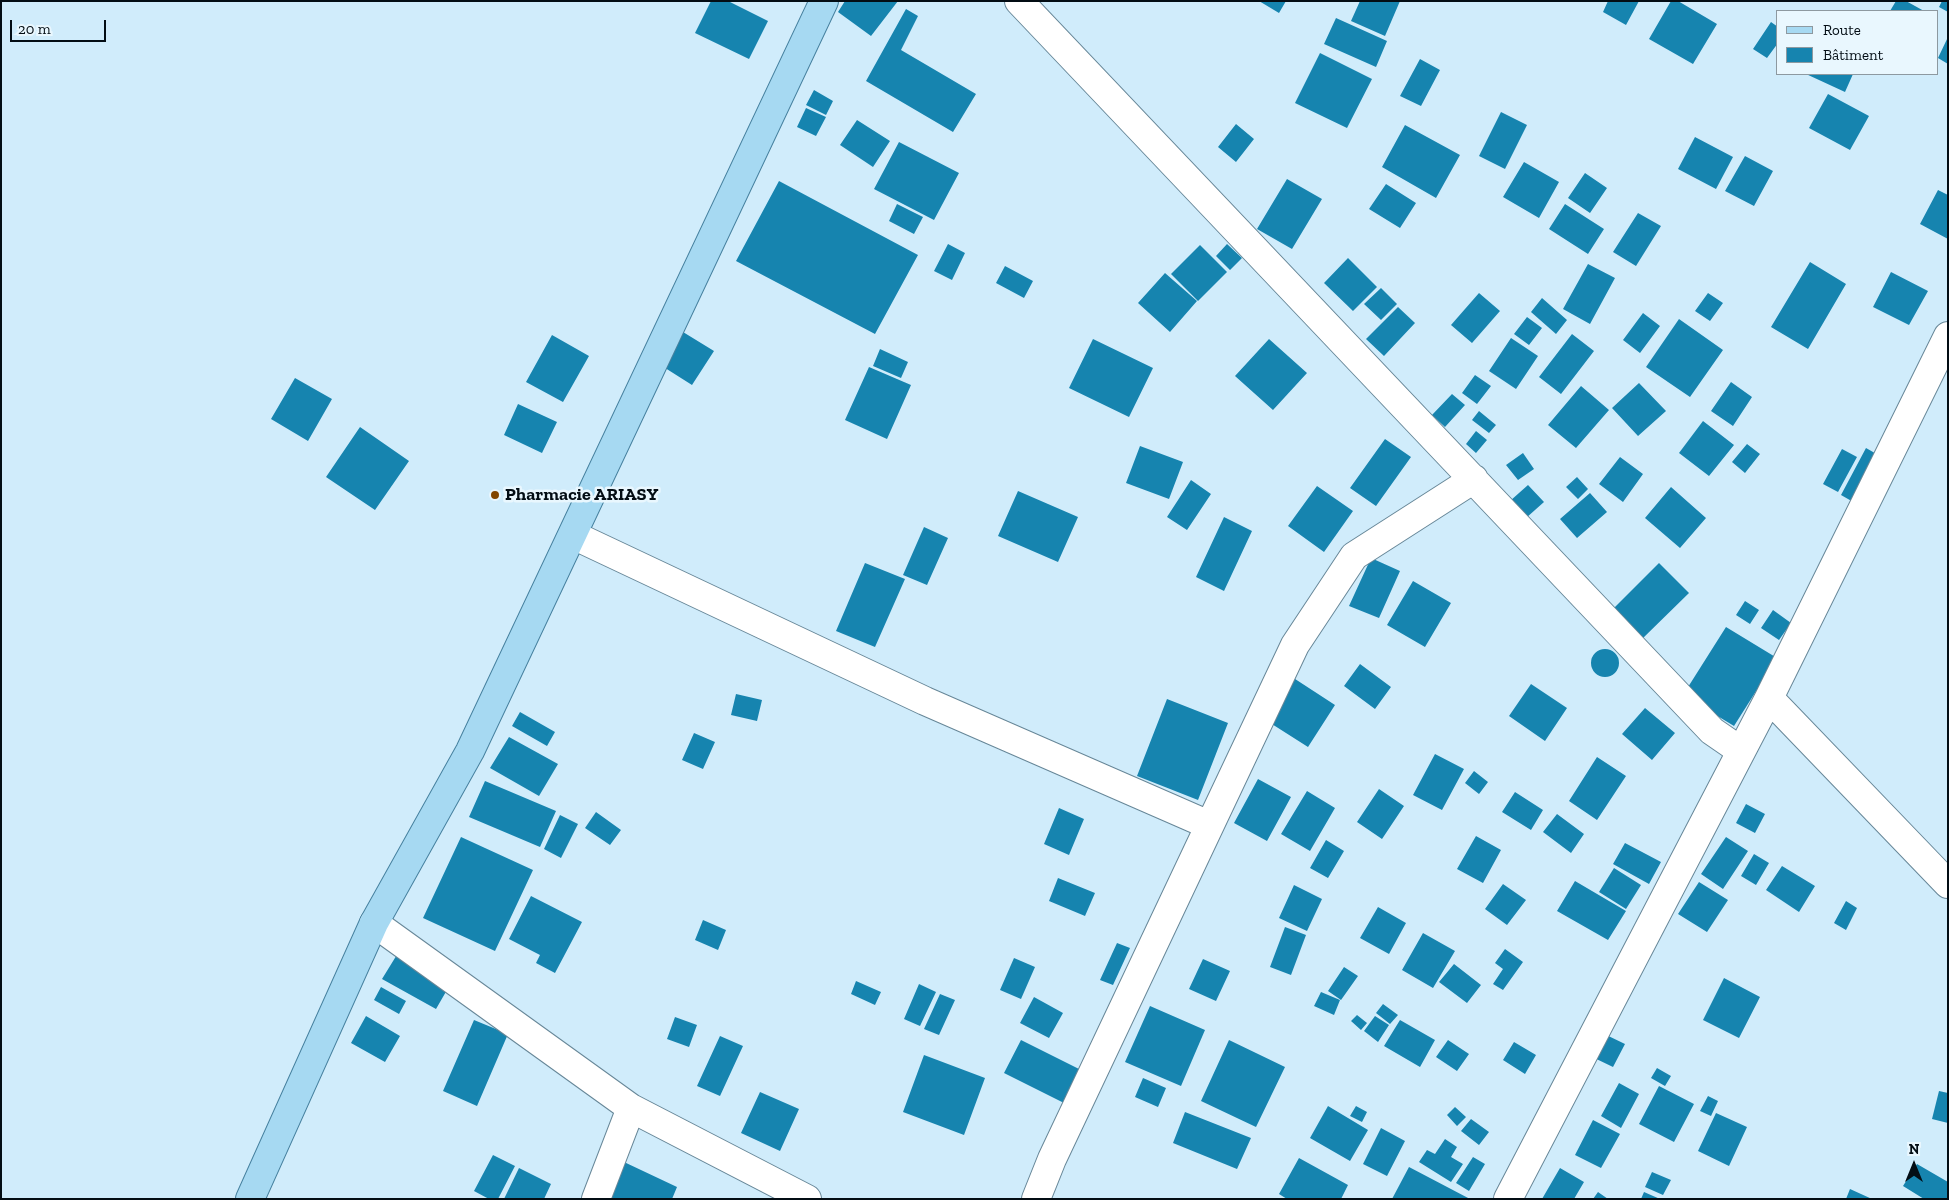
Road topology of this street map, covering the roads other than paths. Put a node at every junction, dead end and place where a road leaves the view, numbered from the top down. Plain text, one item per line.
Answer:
1 (824, 1) edge
2 (1018, 1) edge
3 (1948, 336) edge
4 (1474, 479) junction
5 (573, 536) junction
6 (1769, 698) junction
7 (1741, 751) junction
8 (1209, 825) junction
9 (1948, 884) edge
10 (374, 923) junction
11 (631, 1108) junction
12 (250, 1199) edge
13 (596, 1199) edge
14 (807, 1199) edge
15 (1036, 1199) edge
16 (1508, 1199) edge

1 - 5 main road
2 - 4 street
3 - 6 street
4 - 7 street
4 - 8 street
5 - 8 street
5 - 10 main road
6 - 7 street
6 - 9 street
7 - 16 street
8 - 15 street
10 - 11 street
10 - 12 main road
11 - 13 street
11 - 14 street

